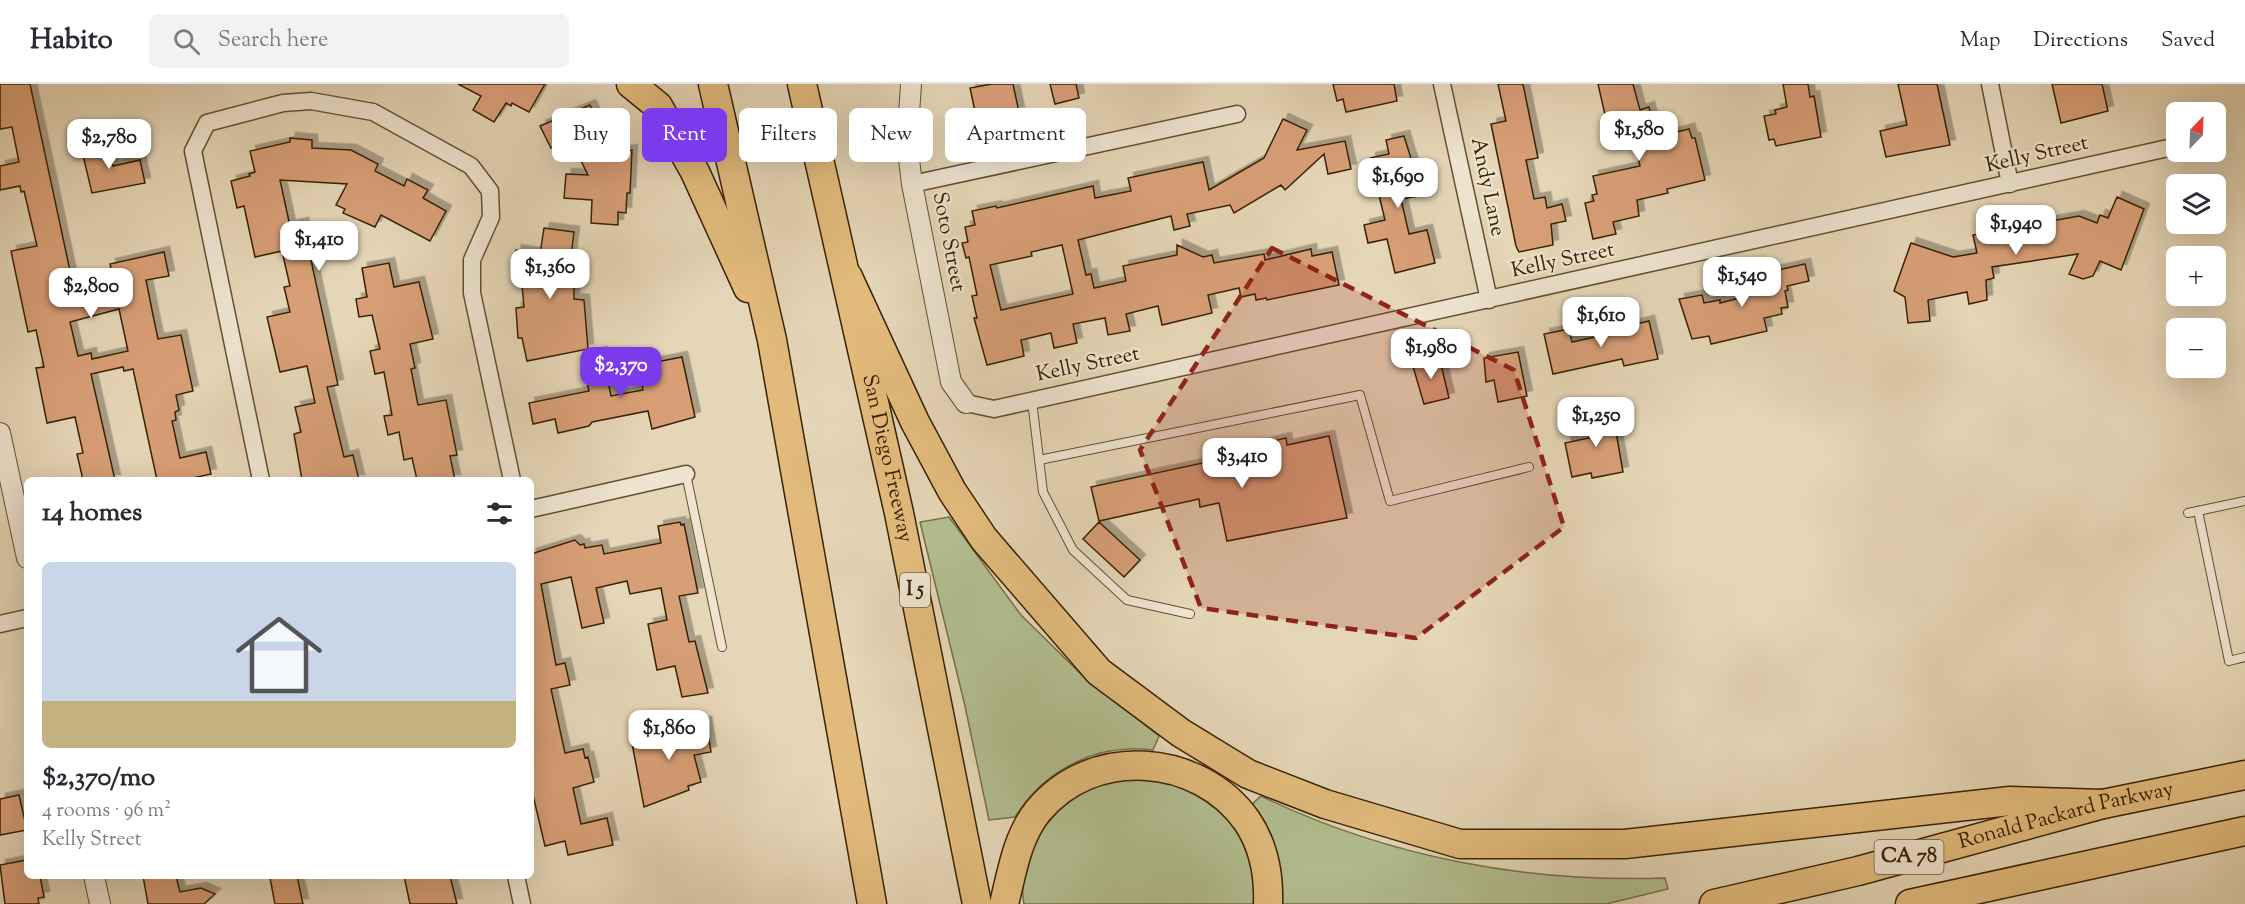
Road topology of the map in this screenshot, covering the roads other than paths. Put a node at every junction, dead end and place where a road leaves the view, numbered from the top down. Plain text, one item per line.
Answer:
1 (631, 84) edge
2 (713, 84) edge
3 (802, 84) edge
4 (911, 84) edge
5 (1442, 84) edge
6 (1990, 84) edge
7 (1237, 114) dead end
8 (2166, 148) edge
9 (912, 184) junction
10 (2010, 184) junction
11 (848, 278) junction
12 (1489, 300) junction
13 (772, 340) junction
14 (1032, 401) junction
15 (966, 403) joint
16 (0, 434) edge
17 (1039, 460) junction
18 (1529, 467) dead end
19 (686, 474) joint
20 (260, 477) edge
21 (511, 477) edge
22 (2245, 501) edge
23 (534, 508) edge
24 (2198, 511) junction
25 (2188, 513) dead end
26 (24, 544) edge
27 (1190, 614) dead end
28 (24, 619) edge
29 (0, 624) edge
30 (722, 647) dead end
31 (2245, 657) edge
32 (2245, 775) edge
33 (2103, 804) junction
34 (2245, 831) edge
35 (2087, 865) junction
36 (95, 879) edge
37 (517, 879) edge
38 (100, 904) edge
39 (522, 904) edge
40 (872, 904) edge
41 (977, 904) edge
42 (1004, 904) edge
43 (1268, 904) edge
44 (1714, 904) edge
45 (1910, 904) edge
46 (1981, 904) edge

1 - 13 highway
2 - 13 highway
3 - 11 highway, San Diego Freeway / I 5
4 - 9 street, Soto Street
5 - 12 street, Andy Lane
6 - 10 street
7 - 9 street
8 - 10 street, Kelly Street
9 - 15 street, Soto Street
10 - 12 street, Kelly Street
11 - 33 highway
11 - 41 highway, San Diego Freeway / I 5
12 - 14 street, Kelly Street
13 - 40 highway
14 - 15 street, Kelly Street
14 - 17 lane
16 - 26 street
17 - 18 lane
17 - 27 lane
19 - 23 street
19 - 30 lane
20 - 21 street
22 - 24 lane
24 - 25 lane
24 - 31 lane
28 - 29 street
32 - 33 highway, Ronald Packard Parkway / CA 78
33 - 44 highway, Ronald Packard Parkway / CA 78
34 - 35 highway, CA 78
35 - 45 highway, CA 78
35 - 46 highway
36 - 38 street
37 - 39 street
42 - 43 highway

